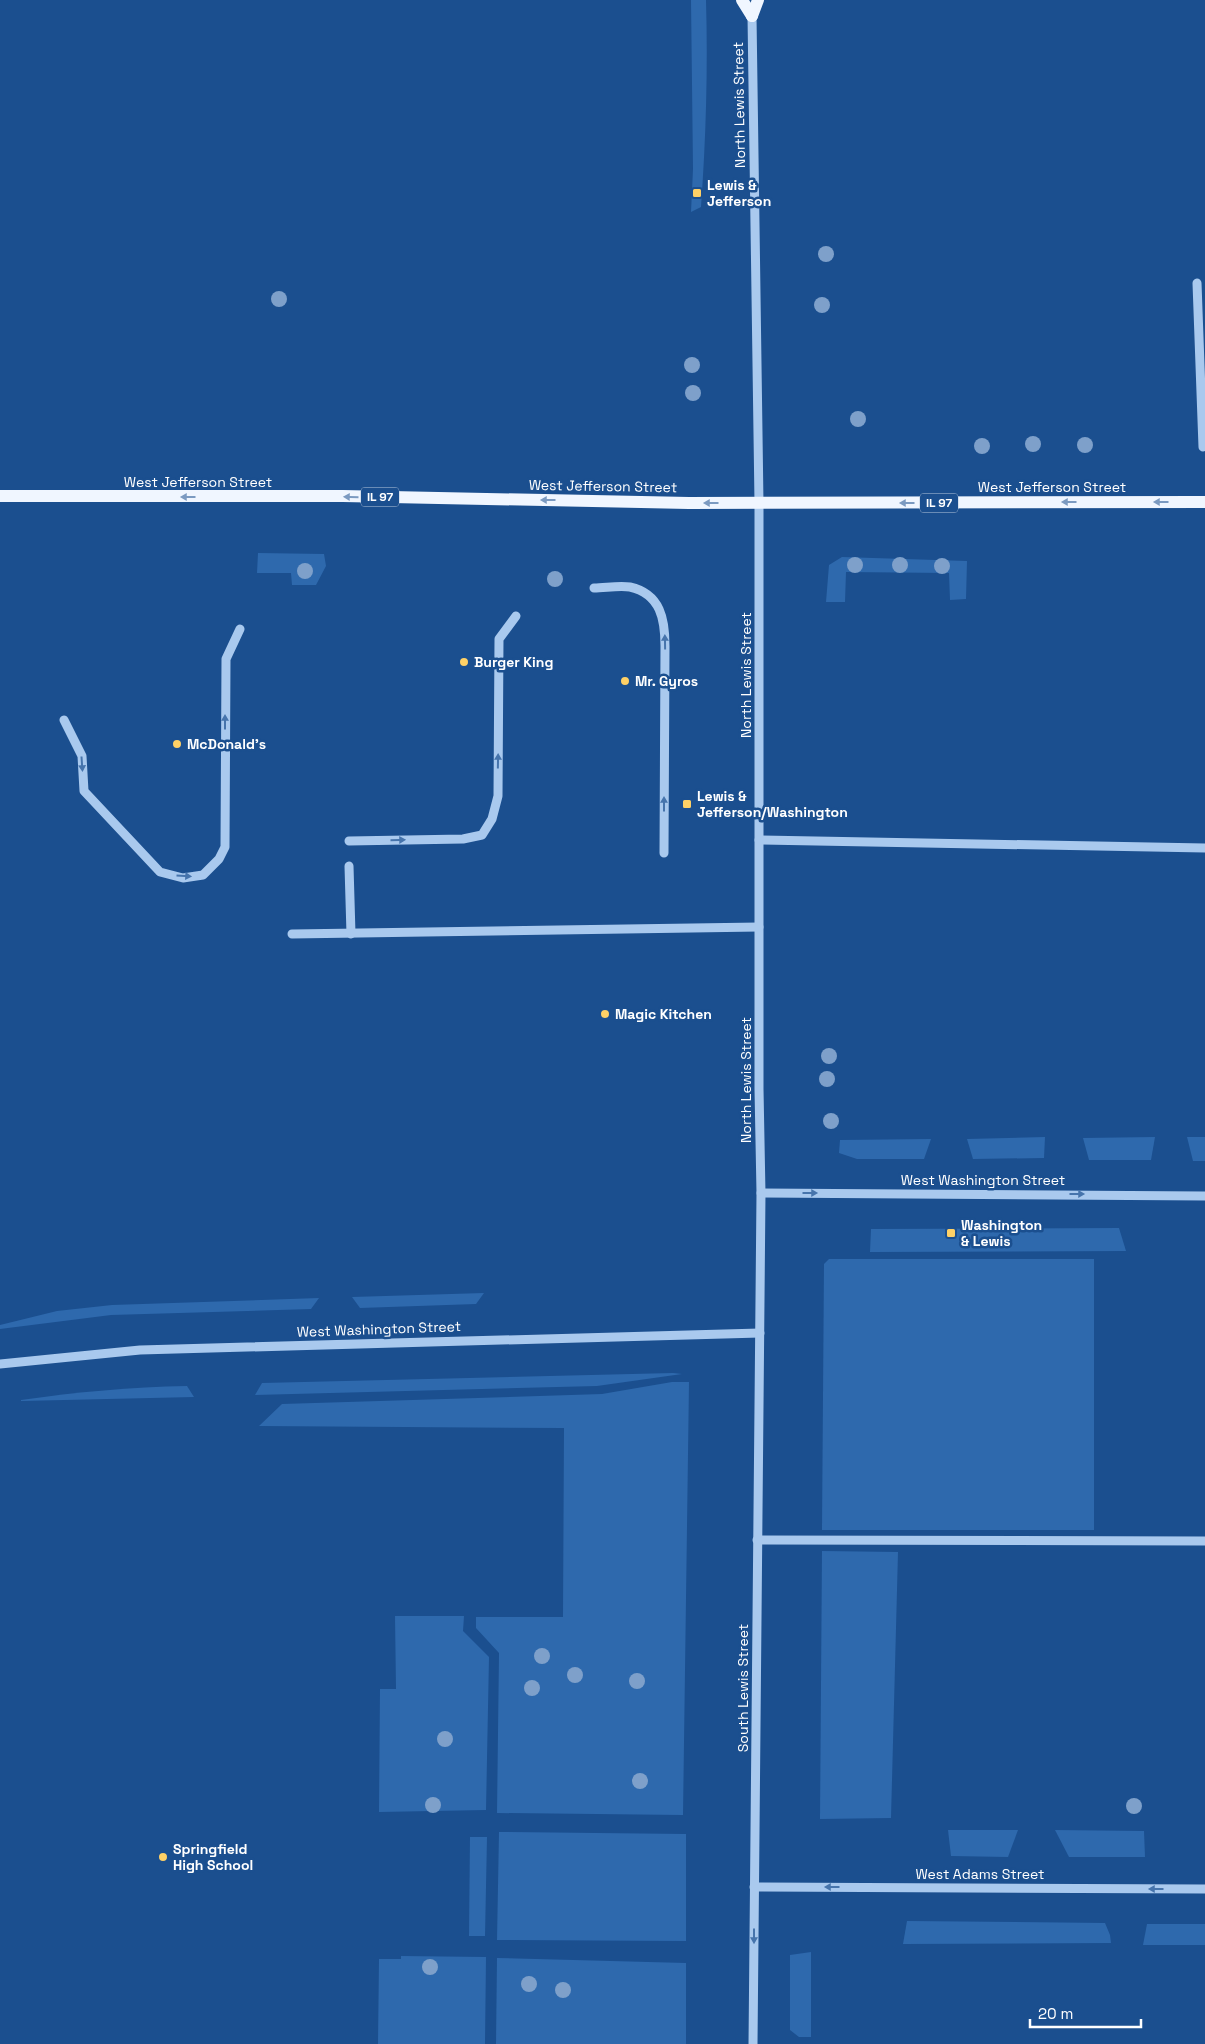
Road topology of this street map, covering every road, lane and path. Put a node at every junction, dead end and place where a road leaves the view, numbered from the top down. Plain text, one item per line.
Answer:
1 (742, 0) edge
2 (758, 0) edge
3 (752, 16) junction
4 (1197, 283) dead end
5 (1203, 447) dead end
6 (0, 496) edge
7 (1205, 502) edge
8 (759, 503) junction
9 (594, 588) dead end
10 (516, 616) dead end
11 (240, 629) dead end
12 (64, 720) dead end
13 (759, 840) junction
14 (349, 841) dead end
15 (1205, 848) edge
16 (664, 853) dead end
17 (350, 866) dead end
18 (759, 927) junction
19 (292, 934) dead end
20 (351, 934) junction
21 (761, 1193) junction
22 (1205, 1196) edge
23 (760, 1333) junction
24 (0, 1364) edge
25 (757, 1540) junction
26 (1205, 1541) edge
27 (754, 1887) junction
28 (1205, 1889) edge
29 (753, 2044) edge

1 - 3 main road
2 - 3 main road
3 - 8 street, North Lewis Street
4 - 5 street
8 -> 6 main road, West Jefferson Street / IL 97
7 -> 8 main road, West Jefferson Street / IL 97
8 - 13 street, North Lewis Street
16 -> 9 street
14 -> 10 street
12 -> 11 street
13 - 15 street
13 - 18 street, North Lewis Street
17 - 20 street
18 - 20 street
18 - 21 street, North Lewis Street
19 - 20 street
21 -> 22 street, West Washington Street
21 - 23 street, North Lewis Street
23 - 24 street, West Washington Street
23 - 25 street, South Lewis Street
25 - 26 street
25 - 27 street, South Lewis Street
28 -> 27 street, West Adams Street
27 -> 29 street, South Lewis Street

